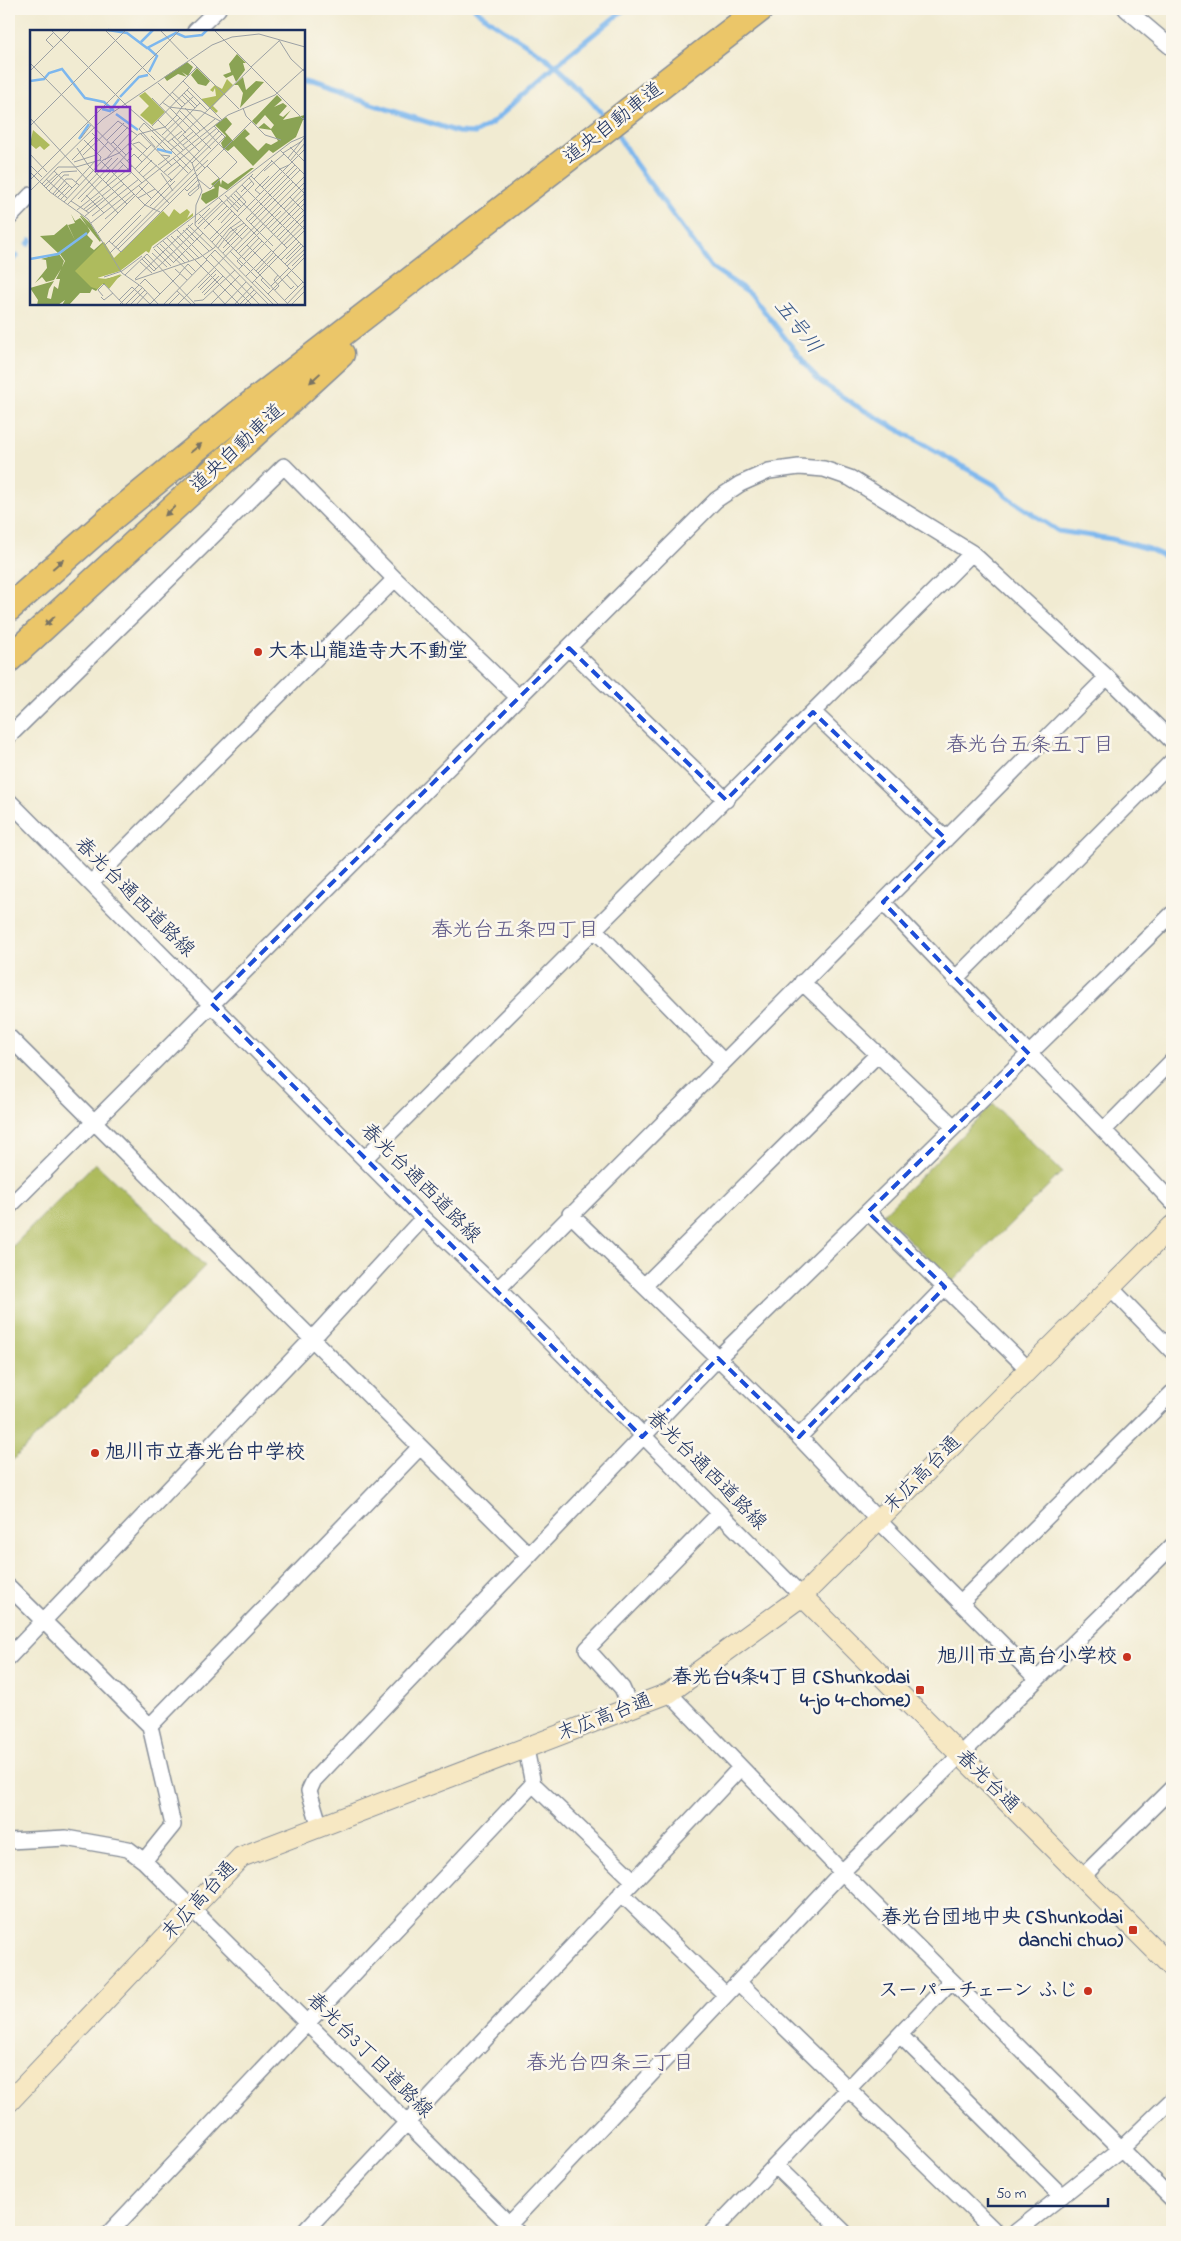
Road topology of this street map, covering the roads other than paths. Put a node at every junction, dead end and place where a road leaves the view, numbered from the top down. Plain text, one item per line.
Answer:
1 (218, 9) edge
2 (760, 9) edge
3 (1126, 9) edge
4 (196, 30) edge
5 (1172, 48) edge
6 (30, 196) edge
7 (9, 218) edge
8 (467, 238) junction
9 (972, 553) junction
10 (395, 579) junction
11 (9, 608) edge
12 (569, 648) junction
13 (9, 659) edge
14 (1107, 677) junction
15 (519, 698) junction
16 (813, 712) junction
17 (9, 736) edge
18 (1172, 741) edge
19 (1172, 761) edge
20 (726, 800) junction
21 (9, 801) edge
22 (946, 839) junction
23 (91, 883) junction
24 (883, 902) junction
25 (1172, 914) edge
26 (595, 930) junction
27 (955, 979) junction
28 (802, 982) junction
29 (211, 1004) junction
30 (9, 1037) edge
31 (878, 1054) junction
32 (1029, 1054) junction
33 (723, 1061) junction
34 (1172, 1061) edge
35 (93, 1122) junction
36 (954, 1127) junction
37 (1104, 1129) junction
38 (365, 1158) junction
39 (1172, 1202) edge
40 (9, 1207) edge
41 (868, 1212) junction
42 (570, 1214) junction
43 (423, 1218) junction
44 (1172, 1226) edge
45 (644, 1286) junction
46 (945, 1287) junction
47 (1110, 1287) junction
48 (498, 1289) junction
49 (313, 1338) junction
50 (1172, 1351) edge
51 (718, 1358) junction
52 (1028, 1369) junction
53 (1172, 1393) edge
54 (642, 1437) junction
55 (799, 1437) junction
56 (420, 1447) junction
57 (720, 1513) junction
58 (878, 1520) junction
59 (1172, 1546) edge
60 (529, 1554) junction
61 (9, 1587) edge
62 (802, 1596) junction
63 (961, 1602) junction
64 (42, 1621) junction
65 (9, 1657) edge
66 (1037, 1679) junction
67 (668, 1693) junction
68 (631, 1708) junction
69 (150, 1726) junction
70 (526, 1749) junction
71 (959, 1754) junction
72 (740, 1768) junction
73 (533, 1784) junction
74 (1172, 1788) edge
75 (320, 1827) junction
76 (9, 1841) edge
77 (144, 1860) junction
78 (842, 1872) junction
79 (1082, 1877) junction
80 (633, 1880) junction
81 (621, 1893) junction
82 (193, 1908) junction
83 (1172, 1967) edge
84 (951, 1981) junction
85 (738, 1982) junction
86 (726, 1996) junction
87 (307, 2022) junction
88 (900, 2035) junction
89 (848, 2089) junction
90 (1172, 2100) edge
91 (9, 2102) edge
92 (407, 2123) junction
93 (1122, 2148) junction
94 (776, 2166) junction
95 (1062, 2196) junction
96 (1172, 2199) edge
97 (116, 2230) edge
98 (510, 2230) edge
99 (304, 2232) edge
100 (712, 2232) edge
101 (844, 2232) edge
102 (996, 2232) edge
103 (1016, 2232) edge

1 - 4 street
2 - 8 highway, 道央自動車道
3 - 5 street
6 - 7 street
11 -> 8 highway, 道央自動車道
8 -> 13 highway, 道央自動車道
9 - 12 street
9 - 14 street
9 - 16 street
10 - 15 street
10 - 17 street
10 - 23 street
12 - 15 street
12 - 20 street
14 - 18 street
14 - 22 street
15 - 29 street
16 - 20 street
16 - 22 street
19 - 27 street
20 - 26 street
21 - 23 street, 春光台通西道路線
22 - 24 street
23 - 29 street, 春光台通西道路線
24 - 27 street
24 - 28 street
25 - 32 street
26 - 33 street
26 - 38 street
27 - 32 street
28 - 31 street
28 - 33 street
29 - 35 street
29 - 38 street, 春光台通西道路線
30 - 35 street
31 - 36 street
31 - 45 street
32 - 36 street
32 - 37 street
33 - 42 street
34 - 37 street
35 - 40 street
35 - 49 street
36 - 41 street
37 - 39 street
38 - 43 street, 春光台通西道路線
41 - 46 street
41 - 51 street
42 - 45 street
42 - 48 street
43 - 48 street, 春光台通西道路線
43 - 49 street
44 - 47 street, 末広高台通
45 - 51 street
46 - 52 street
46 - 55 street
47 - 50 street
47 - 52 street, 末広高台通
48 - 54 street, 春光台通西道路線
49 - 56 street
49 - 64 street
51 - 54 street
51 - 55 street
52 - 58 street, 末広高台通
53 - 63 street
54 - 57 street, 春光台通西道路線
54 - 60 street
55 - 58 street
56 - 60 street
56 - 69 street
57 - 62 street, 春光台通西道路線
57 - 68 street
58 - 62 street, 末広高台通
58 - 63 street
59 - 66 street
60 - 75 street
61 - 64 street
62 - 67 street, 末広高台通
62 - 71 street, 春光台通
63 - 66 street
64 - 65 street
64 - 69 street
66 - 71 street
67 - 68 street, 末広高台通
67 - 72 street
68 - 70 street, 末広高台通
69 - 77 street
70 - 73 street
70 - 75 street, 末広高台通
71 - 78 street
71 - 79 street, 春光台通
72 - 78 street
72 - 80 street
73 - 80 street
73 - 87 street
74 - 79 street
75 - 82 street, 末広高台通
76 - 77 street, 春光台3丁目道路線
77 - 82 street, 春光台3丁目道路線
78 - 84 street
78 - 85 street
79 - 83 street, 春光台通
80 - 81 street
81 - 86 street
81 - 92 street
82 - 87 street, 春光台3丁目道路線
82 - 91 street, 末広高台通
84 - 88 street
84 - 93 street
85 - 86 street
85 - 89 street
86 - 98 street
87 - 92 street, 春光台3丁目道路線
87 - 97 street
88 - 89 street
88 - 95 street
89 - 94 street
89 - 102 street
90 - 93 street
92 - 98 street, 春光台3丁目道路線
92 - 99 street
93 - 95 street
93 - 96 street
94 - 100 street
94 - 101 street
95 - 103 street

